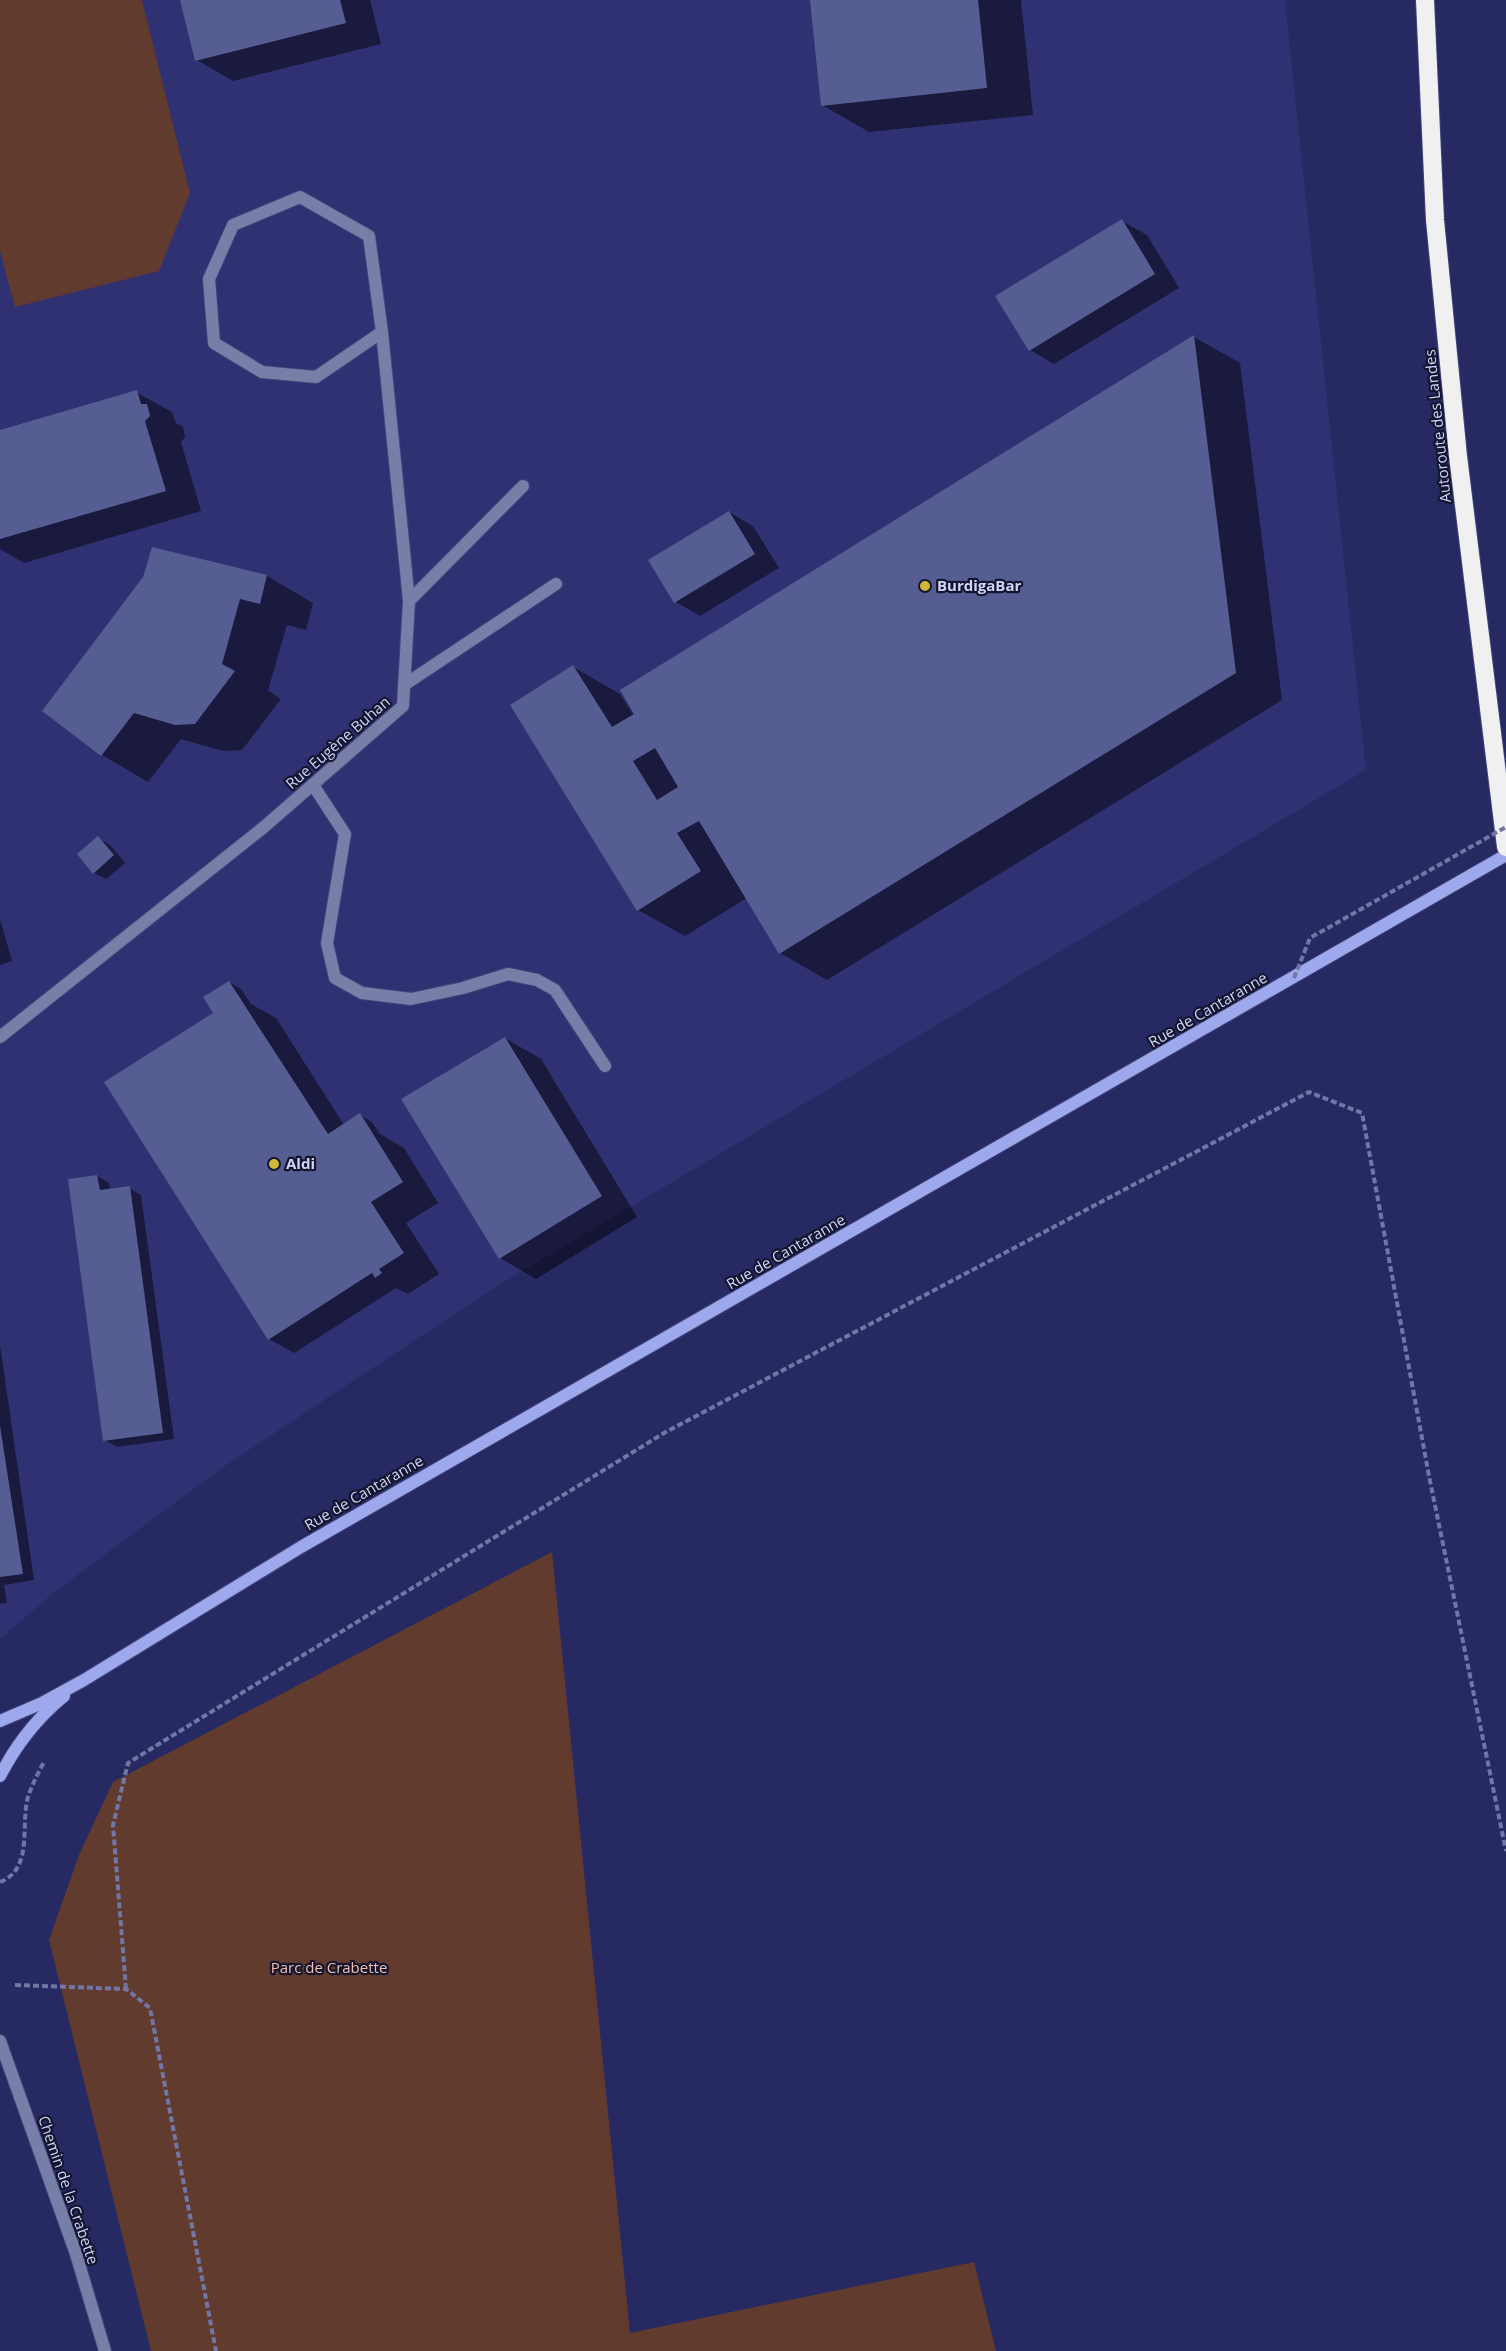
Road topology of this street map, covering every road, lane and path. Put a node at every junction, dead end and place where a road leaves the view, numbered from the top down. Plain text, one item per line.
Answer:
1 (1425, 0) edge
2 (382, 332) junction
3 (523, 486) dead end
4 (556, 584) dead end
5 (409, 601) junction
6 (404, 685) junction
7 (313, 785) junction
8 (1506, 827) edge
9 (1506, 847) edge
10 (1506, 855) edge
11 (1294, 978) junction
12 (0, 1038) edge
13 (605, 1066) dead end
14 (84, 1680) junction
15 (0, 1721) edge
16 (49, 1752) dead end
17 (0, 1776) edge
18 (1506, 1851) edge
19 (0, 1882) edge
20 (15, 1985) dead end
21 (126, 1989) junction
22 (0, 2041) edge
23 (105, 2351) edge
24 (216, 2351) edge

1 - 9 highway, Autoroute des Landes
2 - 2 street, Rue Eugène Buhan
2 - 5 street, Rue Eugène Buhan
3 - 5 street
4 - 6 street
5 - 6 street, Rue Eugène Buhan
6 - 7 street, Rue Eugène Buhan
7 - 12 street, Rue Eugène Buhan
7 - 13 street
8 - 11 path, bridge
10 - 11 street, Rue de Cantaranne
11 - 14 street, Rue de Cantaranne
14 - 15 street, Rue de Cantaranne
14 - 17 street, Rue de Cantaranne
16 - 19 path
18 - 21 path
20 - 21 path
21 - 24 path
22 - 23 street, Chemin de la Crabette

